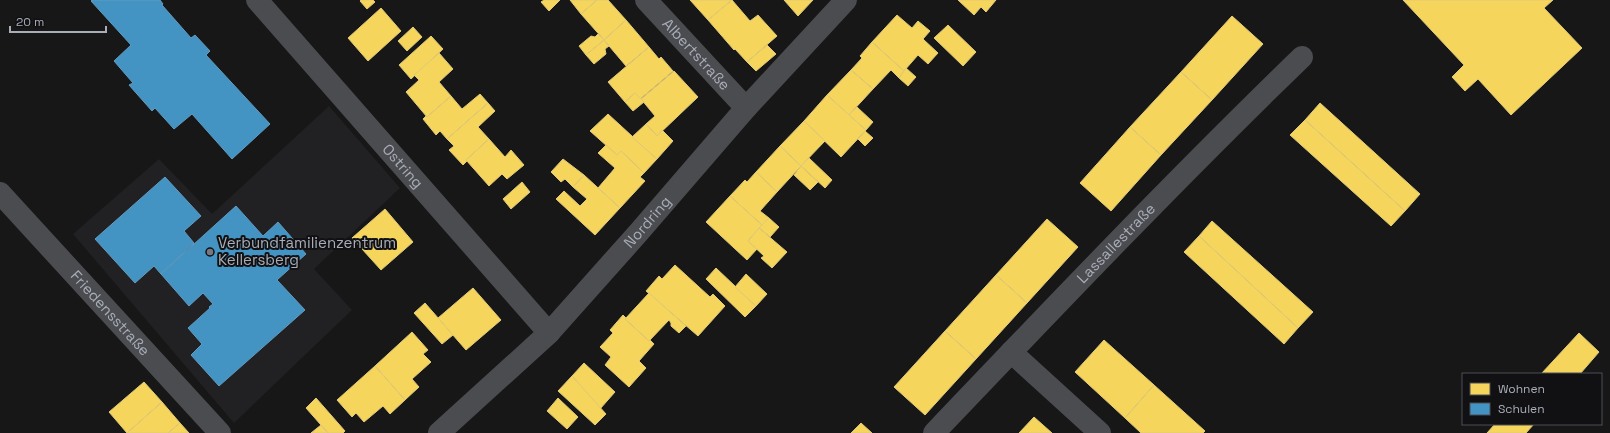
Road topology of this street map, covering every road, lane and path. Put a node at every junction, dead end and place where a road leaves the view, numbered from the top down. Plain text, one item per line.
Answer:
1 (257, 0) edge
2 (646, 0) edge
3 (846, 0) edge
4 (1302, 57) dead end
5 (746, 108) junction
6 (4, 206) edge
7 (549, 333) junction
8 (1011, 352) junction
9 (220, 433) edge
10 (439, 433) edge
11 (934, 433) edge
12 (1100, 433) edge

1 - 7 street, Ostring
2 - 5 street, Albertstraße
3 - 5 street, Nordring
4 - 8 street, Lassallestraße
5 - 7 street, Nordring
6 - 9 street, Friedensstraße
7 - 10 street, Nordring
8 - 11 street, Lassallestraße
8 - 12 street

